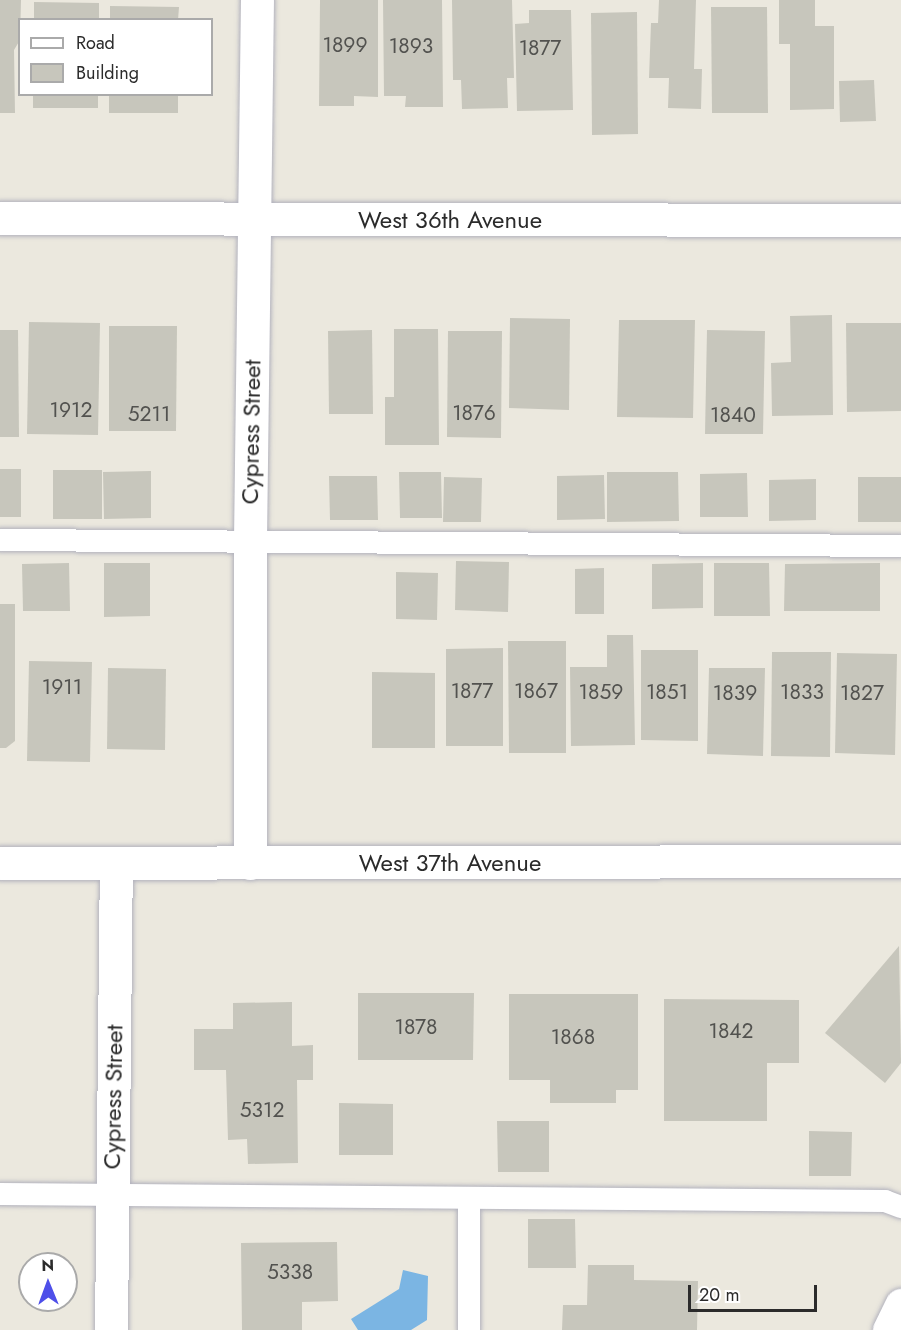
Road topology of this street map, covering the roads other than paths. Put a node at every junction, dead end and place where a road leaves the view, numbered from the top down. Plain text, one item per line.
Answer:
1 (257, 0) edge
2 (0, 218) edge
3 (253, 220) junction
4 (901, 220) edge
5 (0, 540) edge
6 (250, 540) junction
7 (901, 546) edge
8 (901, 861) edge
9 (0, 863) edge
10 (250, 863) junction
11 (116, 864) junction
12 (0, 1194) edge
13 (111, 1196) junction
14 (469, 1199) junction
15 (901, 1207) edge
16 (901, 1305) edge
17 (111, 1330) edge
18 (469, 1330) edge
19 (889, 1330) edge

1 - 3 street, Cypress Street
2 - 3 street, West 36th Avenue
3 - 4 street, West 36th Avenue
3 - 6 street, Cypress Street
5 - 6 lane
6 - 7 lane
6 - 10 street, Cypress Street
8 - 10 street, West 37th Avenue
9 - 11 street, West 37th Avenue
10 - 11 street, West 37th Avenue
11 - 13 street, Cypress Street
12 - 13 lane
13 - 14 lane
13 - 17 street, Cypress Street
14 - 15 lane
14 - 18 lane
16 - 19 street

